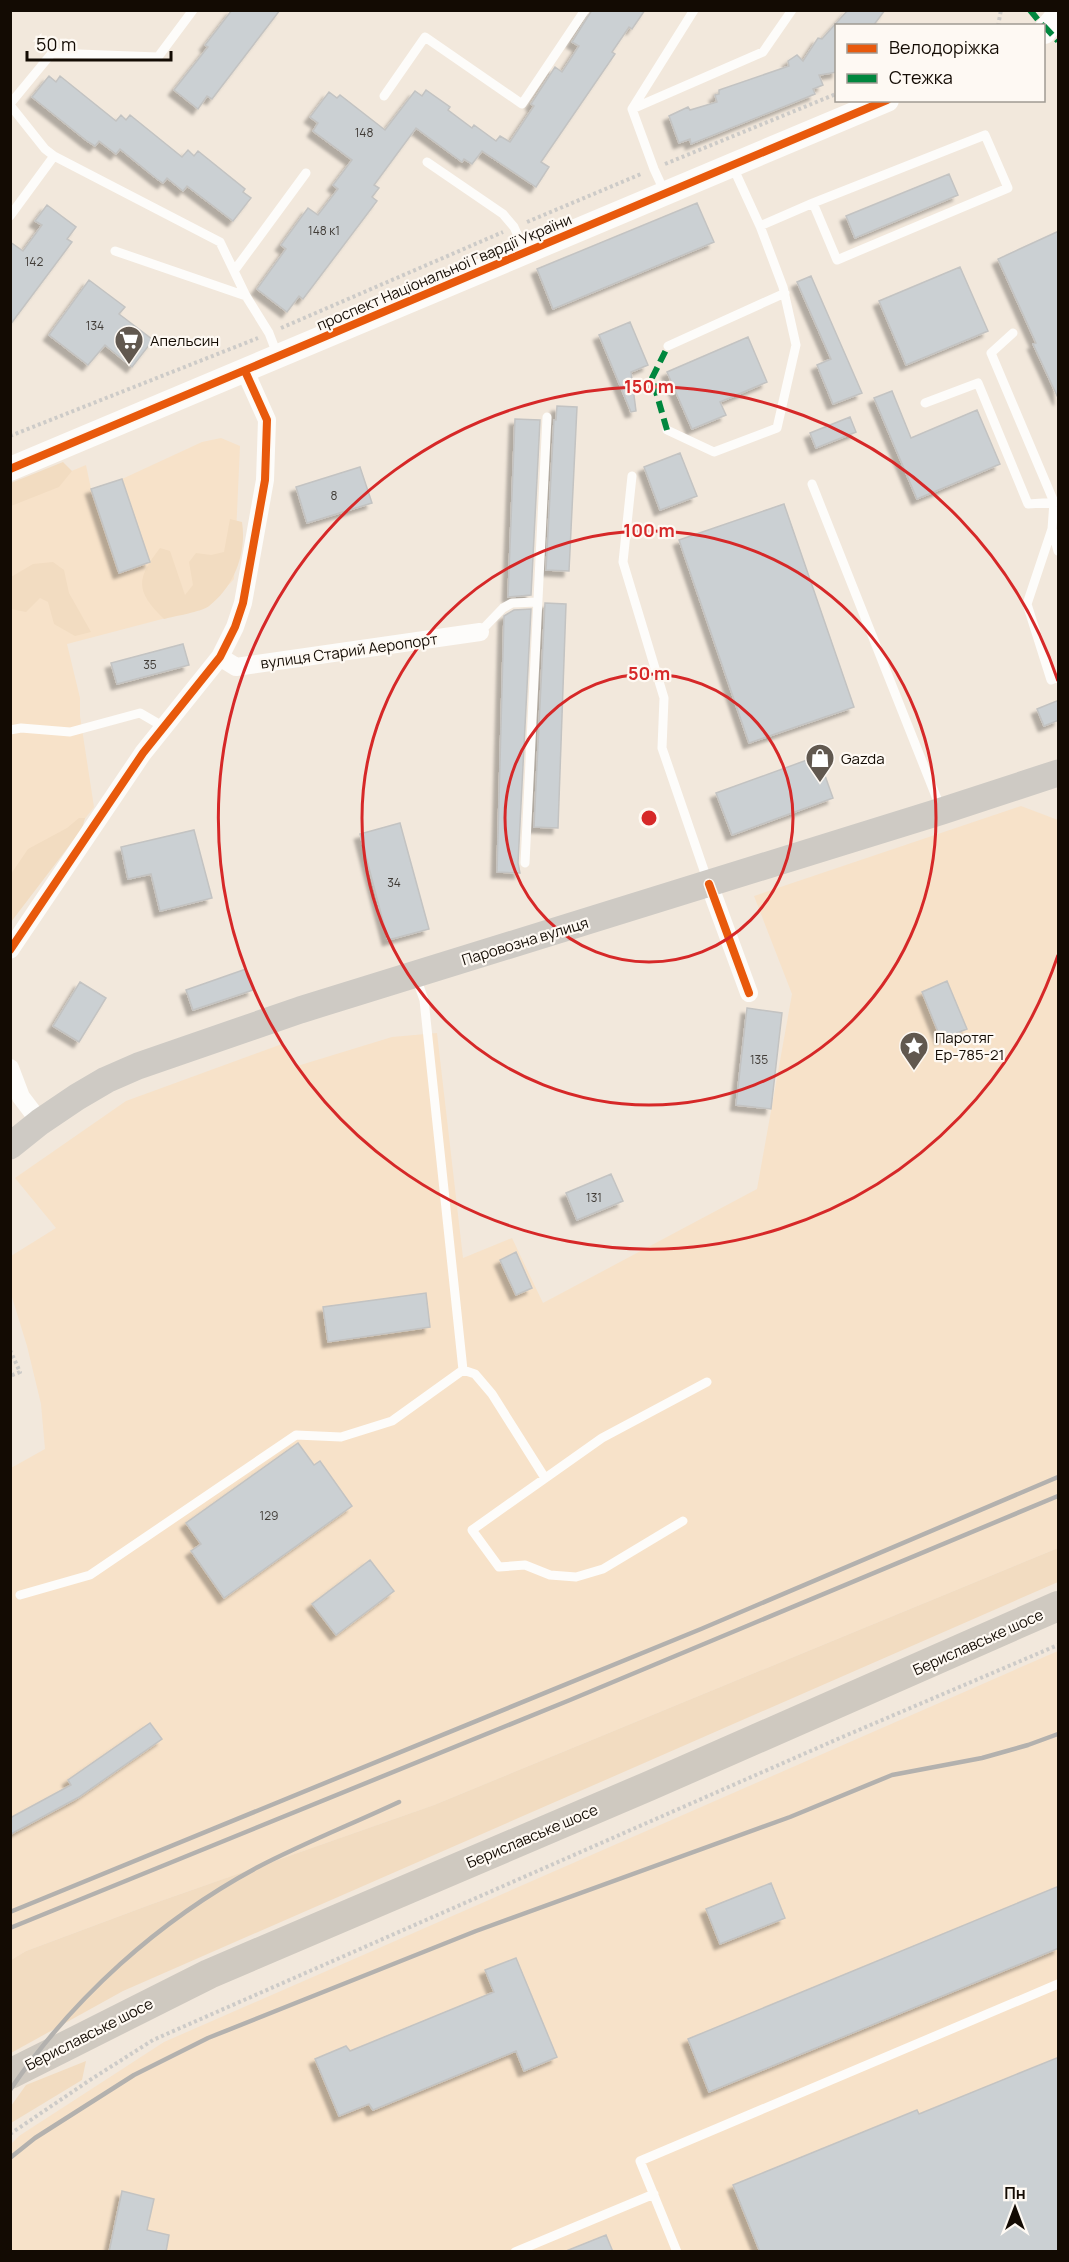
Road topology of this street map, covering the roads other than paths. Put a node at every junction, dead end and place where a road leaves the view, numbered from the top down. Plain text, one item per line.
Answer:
1 (193, 10) edge
2 (694, 10) edge
3 (792, 10) edge
4 (585, 11) edge
5 (1059, 15) edge
6 (1045, 33) edge
7 (384, 96) dead end
8 (882, 102) edge
9 (10, 105) edge
10 (632, 109) junction
11 (54, 156) junction
12 (427, 162) dead end
13 (732, 165) junction
14 (306, 173) dead end
15 (666, 194) junction
16 (813, 203) junction
17 (10, 216) edge
18 (760, 226) junction
19 (116, 251) dead end
20 (526, 253) junction
21 (234, 271) junction
22 (785, 293) junction
23 (246, 296) junction
24 (1013, 333) dead end
25 (668, 346) dead end
26 (278, 356) junction
27 (245, 371) junction
28 (925, 403) dead end
29 (547, 417) dead end
30 (667, 430) dead end
31 (10, 469) edge
32 (632, 476) dead end
33 (813, 484) dead end
34 (1056, 502) edge
35 (1052, 529) junction
36 (1059, 551) edge
37 (537, 602) junction
38 (480, 632) joint
39 (220, 657) junction
40 (1059, 677) edge
41 (164, 727) junction
42 (10, 730) edge
43 (1059, 773) edge
44 (942, 811) junction
45 (525, 863) dead end
46 (709, 884) junction
47 (10, 950) edge
48 (415, 975) junction
49 (749, 993) dead end
50 (10, 1068) edge
51 (40, 1122) junction
52 (10, 1146) edge
53 (463, 1370) junction
54 (707, 1382) dead end
55 (545, 1478) junction
56 (683, 1521) dead end
57 (20, 1595) dead end
58 (1059, 1606) edge
59 (1059, 1984) edge
60 (10, 2074) edge
61 (654, 2194) junction
62 (515, 2252) edge
63 (677, 2252) edge

1 - 9 lane
2 - 10 lane
3 - 10 lane
4 - 7 lane
5 - 6 street
8 - 13 street, проспект Національної Гвардії України
9 - 11 lane
10 - 15 lane
11 - 17 lane
11 - 21 lane
12 - 20 lane
13 - 15 street, проспект Національної Гвардії України
13 - 18 lane
14 - 21 lane
15 - 20 street, проспект Національної Гвардії України
16 - 16 lane
16 - 18 lane
18 - 22 lane
19 - 23 lane
20 - 26 street, проспект Національної Гвардії України
21 - 23 lane
22 - 25 lane
22 - 30 lane
23 - 26 lane
24 - 34 lane
26 - 27 street, проспект Національної Гвардії України
27 - 31 street, проспект Національної Гвардії України
27 - 39 street
28 - 34 lane
29 - 37 lane
32 - 46 lane
33 - 44 lane
34 - 35 lane
35 - 36 lane
35 - 40 lane
37 - 38 lane
37 - 45 lane
38 - 39 street, вулиця Старий Аеропорт
39 - 41 street
41 - 42 lane
41 - 47 street
43 - 44 main road, Паровозна вулиця
44 - 46 main road, Паровозна вулиця
46 - 48 main road, Паровозна вулиця
46 - 49 street
48 - 51 main road, Паровозна вулиця
48 - 53 lane
50 - 51 street
51 - 52 main road, Паровозна вулиця
53 - 55 lane
53 - 57 lane
54 - 55 lane
55 - 56 lane
58 - 60 main road, Бериславське шосе
59 - 61 lane
61 - 62 lane
61 - 63 lane

